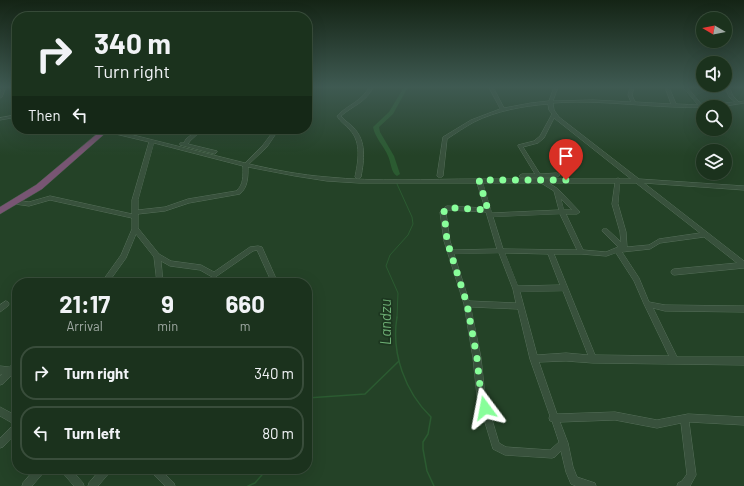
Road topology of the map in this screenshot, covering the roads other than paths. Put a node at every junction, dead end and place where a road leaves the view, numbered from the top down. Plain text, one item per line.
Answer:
1 (347, 110) edge
2 (498, 110) edge
3 (552, 110) edge
4 (554, 114) junction
5 (12, 117) edge
6 (0, 119) edge
7 (101, 134) edge
8 (123, 134) edge
9 (142, 134) edge
10 (194, 134) edge
11 (274, 134) edge
12 (152, 141) junction
13 (185, 145) junction
14 (247, 162) junction
15 (440, 176) junction
16 (630, 176) junction
17 (358, 177) junction
18 (540, 177) junction
19 (479, 180) junction
20 (618, 180) junction
21 (637, 181) junction
22 (744, 184) edge
23 (744, 188) edge
24 (556, 190) junction
25 (15, 202) junction
26 (0, 211) edge
27 (489, 212) junction
28 (562, 212) junction
29 (136, 215) junction
30 (135, 229) junction
31 (605, 231) dead end
32 (704, 235) junction
33 (624, 249) junction
34 (617, 250) junction
35 (501, 251) junction
36 (550, 251) junction
37 (450, 252) junction
38 (581, 252) junction
39 (157, 256) junction
40 (744, 265) edge
41 (674, 272) dead end
42 (108, 278) edge
43 (159, 278) edge
44 (273, 278) edge
45 (565, 288) junction
46 (516, 289) junction
47 (6, 304) dead end
48 (467, 304) junction
49 (647, 304) junction
50 (520, 306) junction
51 (0, 309) edge
52 (744, 309) edge
53 (593, 359) junction
54 (534, 360) junction
55 (675, 360) junction
56 (744, 361) edge
57 (0, 370) edge
58 (11, 371) joint
59 (0, 381) edge
60 (0, 411) edge
61 (12, 418) edge
62 (553, 418) junction
63 (685, 419) junction
64 (744, 421) edge
65 (12, 431) edge
66 (564, 443) junction
67 (0, 444) edge
68 (37, 474) edge
69 (69, 474) edge
70 (103, 474) edge
71 (159, 474) edge
72 (26, 486) edge
73 (80, 486) edge
74 (92, 486) edge
75 (171, 486) edge
76 (592, 486) edge
77 (681, 486) edge

1 - 17 street
2 - 15 street
3 - 4 street
4 - 16 street
4 - 18 street
5 - 6 street
7 - 25 highway
8 - 12 street
9 - 13 street
10 - 13 street
11 - 14 street
12 - 14 street
12 - 29 street
13 - 14 street
14 - 17 street
14 - 19 street
14 - 29 street
15 - 17 street
15 - 18 street
16 - 18 street
16 - 21 street
16 - 22 street
18 - 19 street
18 - 20 street
18 - 24 street
19 - 27 street
20 - 21 street
20 - 33 street
21 - 23 street
21 - 32 street
24 - 28 street
24 - 28 street
25 - 26 highway
25 - 29 street
27 - 28 street
27 - 35 street
27 - 37 street
28 - 38 street
29 - 30 street
30 - 39 street
30 - 42 street
31 - 33 street
32 - 33 street
32 - 40 street
33 - 34 street
34 - 38 street
34 - 49 street
35 - 36 street
35 - 37 street
35 - 46 street
36 - 38 street
36 - 45 street
37 - 48 street
39 - 43 street
39 - 44 street
40 - 41 street
45 - 46 street
45 - 53 street
46 - 50 street
47 - 51 street
48 - 50 street
48 - 66 street
49 - 52 street
49 - 55 street
50 - 54 street
53 - 54 street
53 - 55 street
54 - 62 street
55 - 56 street
57 - 58 street
58 - 59 street
60 - 61 street
62 - 63 street
62 - 66 street
63 - 64 street
63 - 77 street
65 - 67 street
66 - 76 street
68 - 72 street
69 - 73 street
70 - 74 street
71 - 75 street

